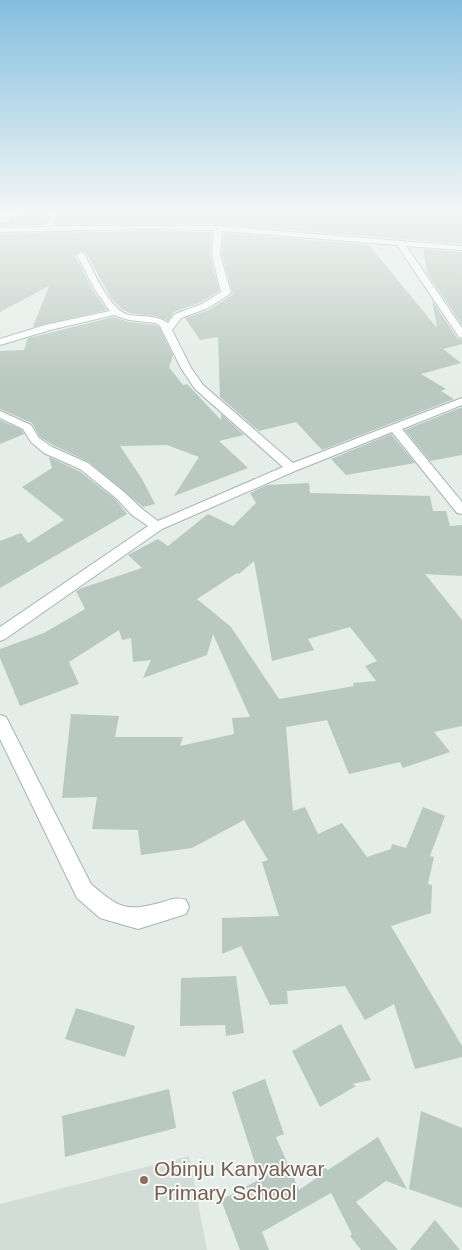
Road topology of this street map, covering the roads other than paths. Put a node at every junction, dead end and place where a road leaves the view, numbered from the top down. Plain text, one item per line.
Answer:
1 (88, 268) edge
2 (219, 268) edge
3 (417, 268) edge
4 (116, 312) junction
5 (167, 330) junction
6 (462, 335) edge
7 (0, 342) edge
8 (462, 400) edge
9 (0, 414) edge
10 (395, 428) junction
11 (291, 468) junction
12 (462, 510) edge
13 (157, 526) junction
14 (0, 635) edge
15 (0, 722) edge
16 (179, 907) dead end

1 - 4 street
2 - 5 street
3 - 6 street
4 - 5 street
4 - 7 street
5 - 11 street
8 - 10 street
9 - 13 street
10 - 11 street
10 - 12 street
11 - 13 street
13 - 14 street
15 - 16 street

